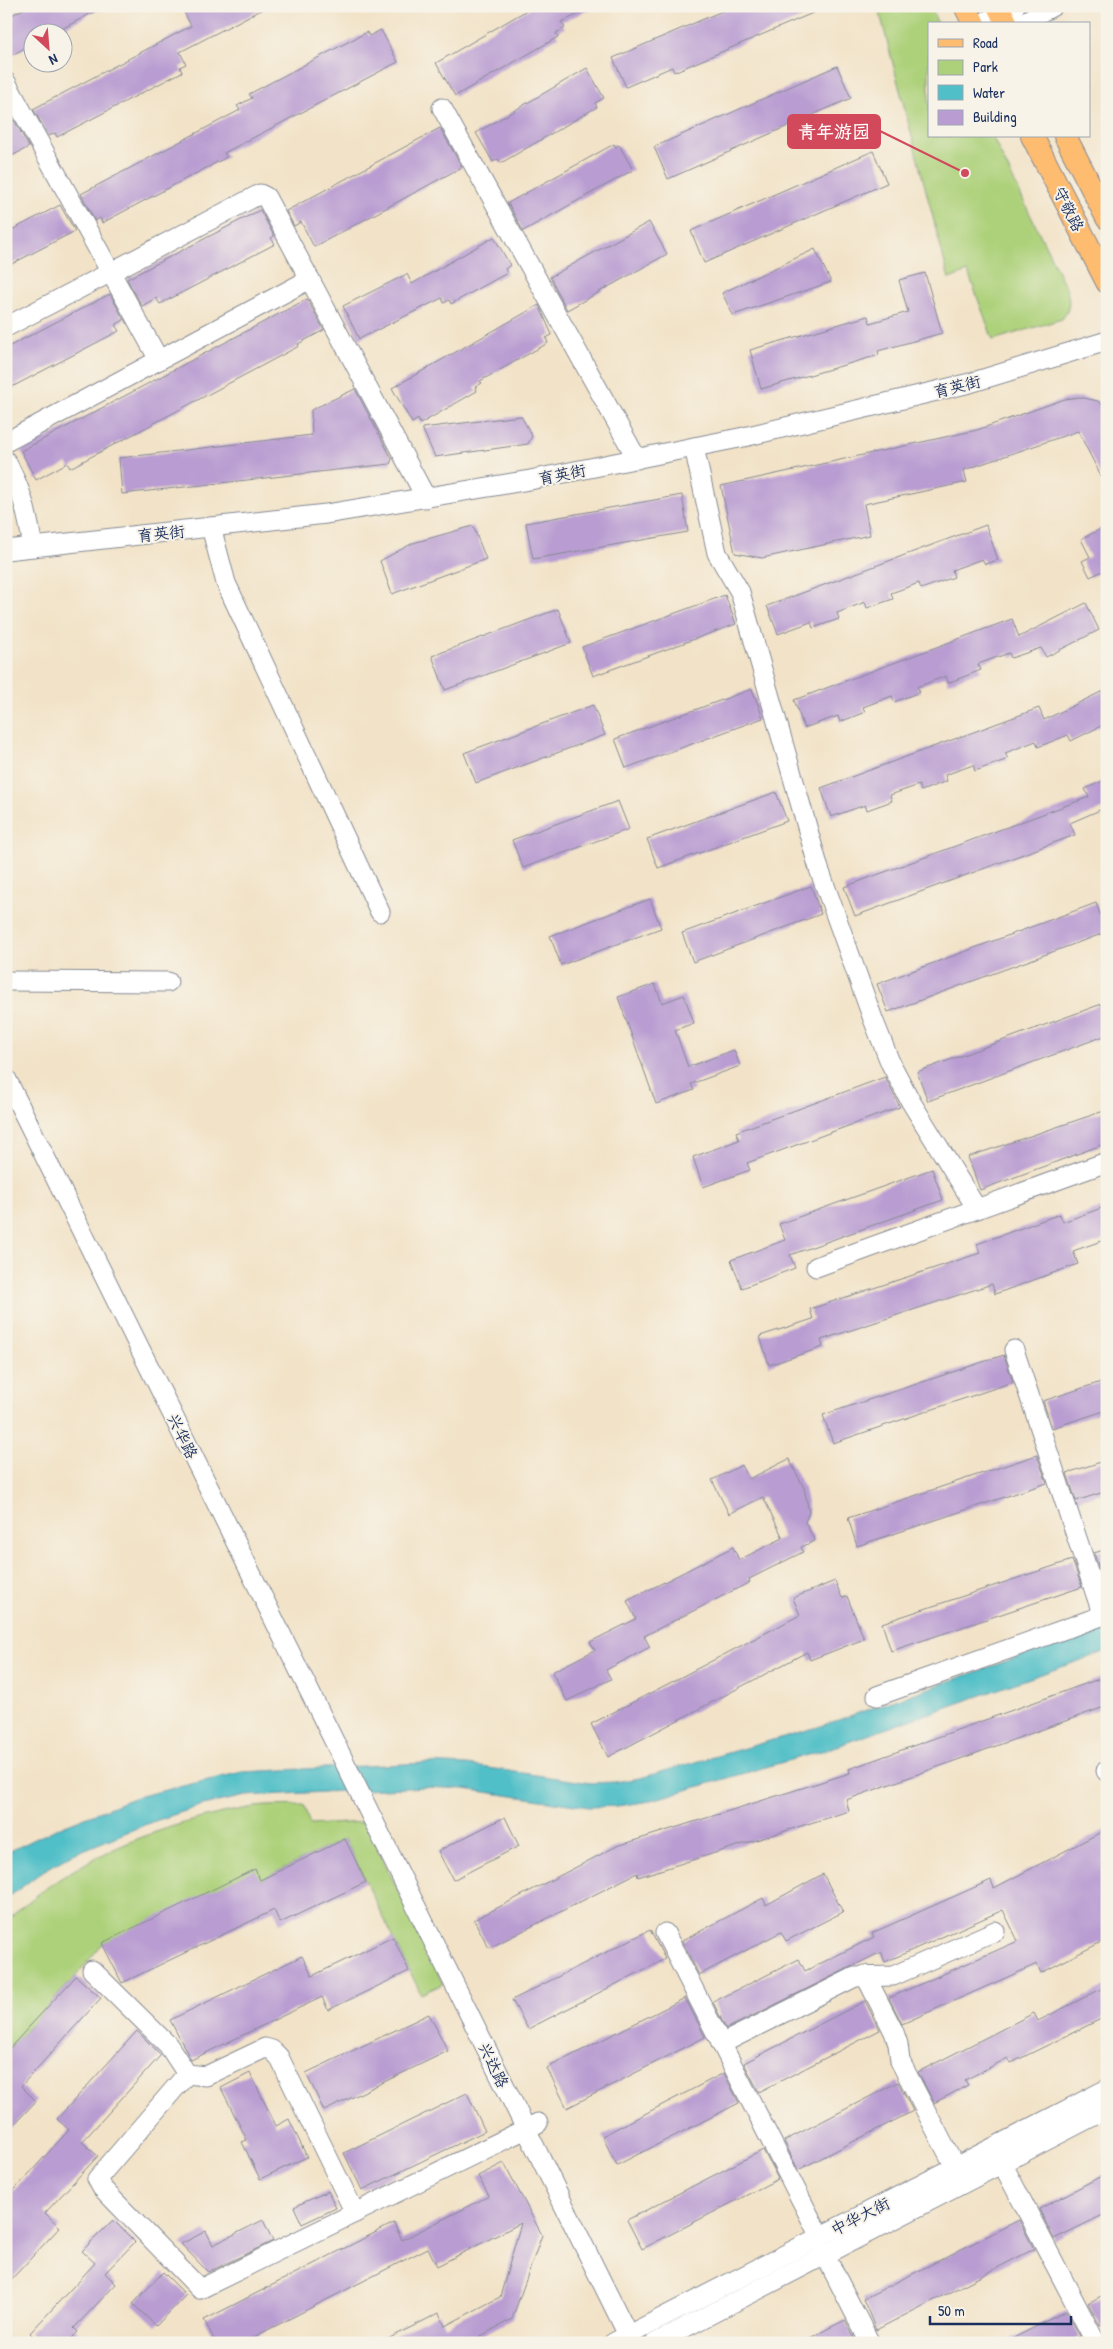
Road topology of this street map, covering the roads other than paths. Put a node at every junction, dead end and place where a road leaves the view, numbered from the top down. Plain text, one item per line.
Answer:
1 (965, 6) edge
2 (1054, 6) edge
3 (1008, 15) edge
4 (973, 22) edge
5 (987, 22) edge
6 (6, 82) edge
7 (442, 108) dead end
8 (1033, 138) edge
9 (1066, 138) edge
10 (1107, 218) edge
11 (110, 272) junction
12 (310, 279) junction
13 (1107, 282) edge
14 (6, 327) edge
15 (1107, 341) edge
16 (158, 360) junction
17 (6, 442) edge
18 (694, 447) junction
19 (637, 459) junction
20 (6, 461) edge
21 (426, 498) junction
22 (211, 527) junction
23 (33, 547) junction
24 (6, 550) edge
25 (380, 912) dead end
26 (6, 980) edge
27 (168, 982) dead end
28 (6, 1078) edge
29 (1107, 1162) edge
30 (977, 1209) junction
31 (816, 1267) dead end
32 (1014, 1350) dead end
33 (1105, 1615) edge
34 (877, 1696) dead end
35 (361, 1794) joint
36 (995, 1931) dead end
37 (665, 1933) dead end
38 (92, 1970) dead end
39 (865, 1975) junction
40 (721, 2044) junction
41 (187, 2074) junction
42 (1107, 2089) edge
43 (1107, 2109) edge
44 (532, 2126) junction
45 (1002, 2163) junction
46 (955, 2167) junction
47 (355, 2213) junction
48 (820, 2237) junction
49 (825, 2255) junction
50 (621, 2339) edge
51 (655, 2343) edge
52 (870, 2343) edge
53 (1096, 2343) edge

1 - 4 main road
2 - 3 street
3 - 5 street
6 - 11 street
7 - 19 street
8 - 13 main road, 守敬路
9 - 10 main road, 守敬路
11 - 12 street
11 - 14 street
11 - 16 street
12 - 16 street
12 - 21 street
15 - 18 street, 育英街
16 - 17 street
18 - 19 street, 育英街
18 - 30 street
19 - 21 street, 育英街
20 - 23 street
21 - 22 street, 育英街
22 - 23 street, 育英街
22 - 25 street
23 - 24 street, 育英街
26 - 27 street
28 - 35 street, 兴华路
29 - 30 street
30 - 31 street
32 - 33 street
33 - 34 street
35 - 44 street, 兴达路
36 - 39 street
37 - 40 street
38 - 41 street
39 - 40 street
39 - 46 street
40 - 48 street
41 - 47 street
41 - 47 street
42 - 46 street, 中华大街
43 - 45 street, 中华大街
44 - 47 street
44 - 50 street, 兴达路
45 - 49 street, 中华大街
45 - 53 street
46 - 48 street, 中华大街
48 - 50 street, 中华大街
49 - 51 street, 中华大街
49 - 52 street

